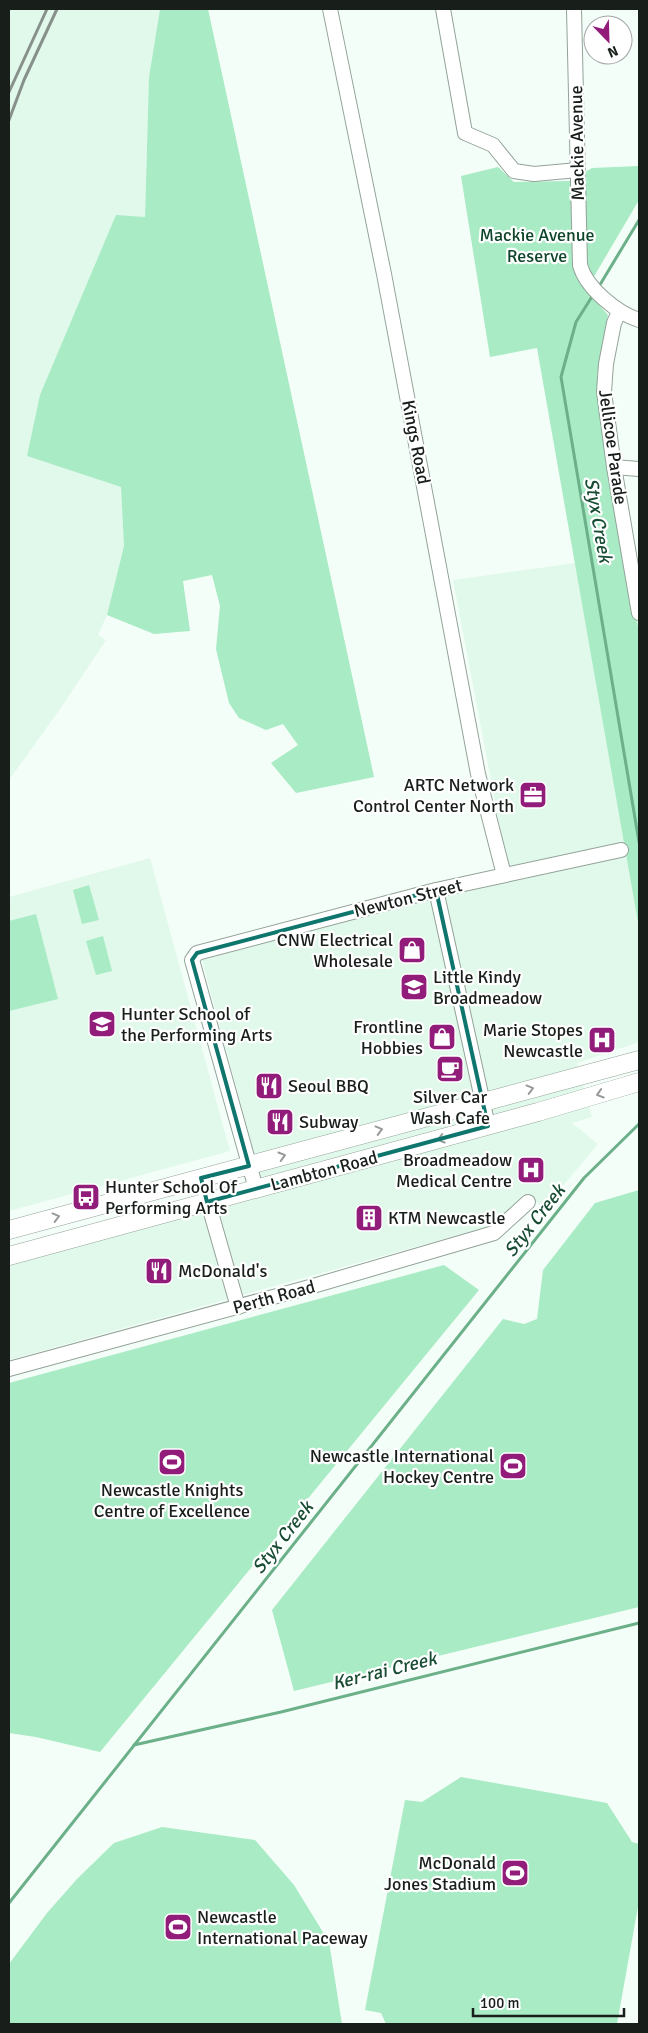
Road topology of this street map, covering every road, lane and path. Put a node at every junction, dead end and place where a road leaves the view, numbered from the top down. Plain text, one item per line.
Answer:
1 (330, 9) edge
2 (443, 9) edge
3 (574, 9) edge
4 (578, 170) junction
5 (619, 312) junction
6 (639, 320) edge
7 (614, 467) junction
8 (639, 469) edge
9 (639, 613) edge
10 (621, 850) dead end
11 (504, 875) junction
12 (436, 890) junction
13 (639, 1060) edge
14 (635, 1085) edge
15 (483, 1102) junction
16 (488, 1126) junction
17 (249, 1166) junction
18 (201, 1178) junction
19 (256, 1189) junction
20 (207, 1202) junction
21 (528, 1202) dead end
22 (9, 1230) edge
23 (9, 1256) edge
24 (238, 1307) junction
25 (9, 1369) edge

1 - 11 street, Kings Road
2 - 4 street
3 - 4 street, Mackie Avenue
4 - 5 street, Mackie Avenue
5 - 6 street
5 - 7 street, Jellicoe Parade
7 - 8 street
7 - 9 street, Jellicoe Parade
10 - 11 street, Newton Street
11 - 12 street, Newton Street
12 - 15 street
12 - 17 street, Newton Street
15 -> 13 main road, Lambton Road
14 -> 16 main road, Lambton Road
15 - 16 street
17 -> 15 main road, Lambton Road
16 -> 19 main road, Lambton Road
17 - 18 main road, Lambton Road
17 - 19 street
18 - 20 street
22 -> 18 main road, Lambton Road
19 - 20 main road, Lambton Road
20 - 23 main road, Lambton Road
20 - 24 street
21 - 24 street, Perth Road
24 - 25 street, Perth Road

